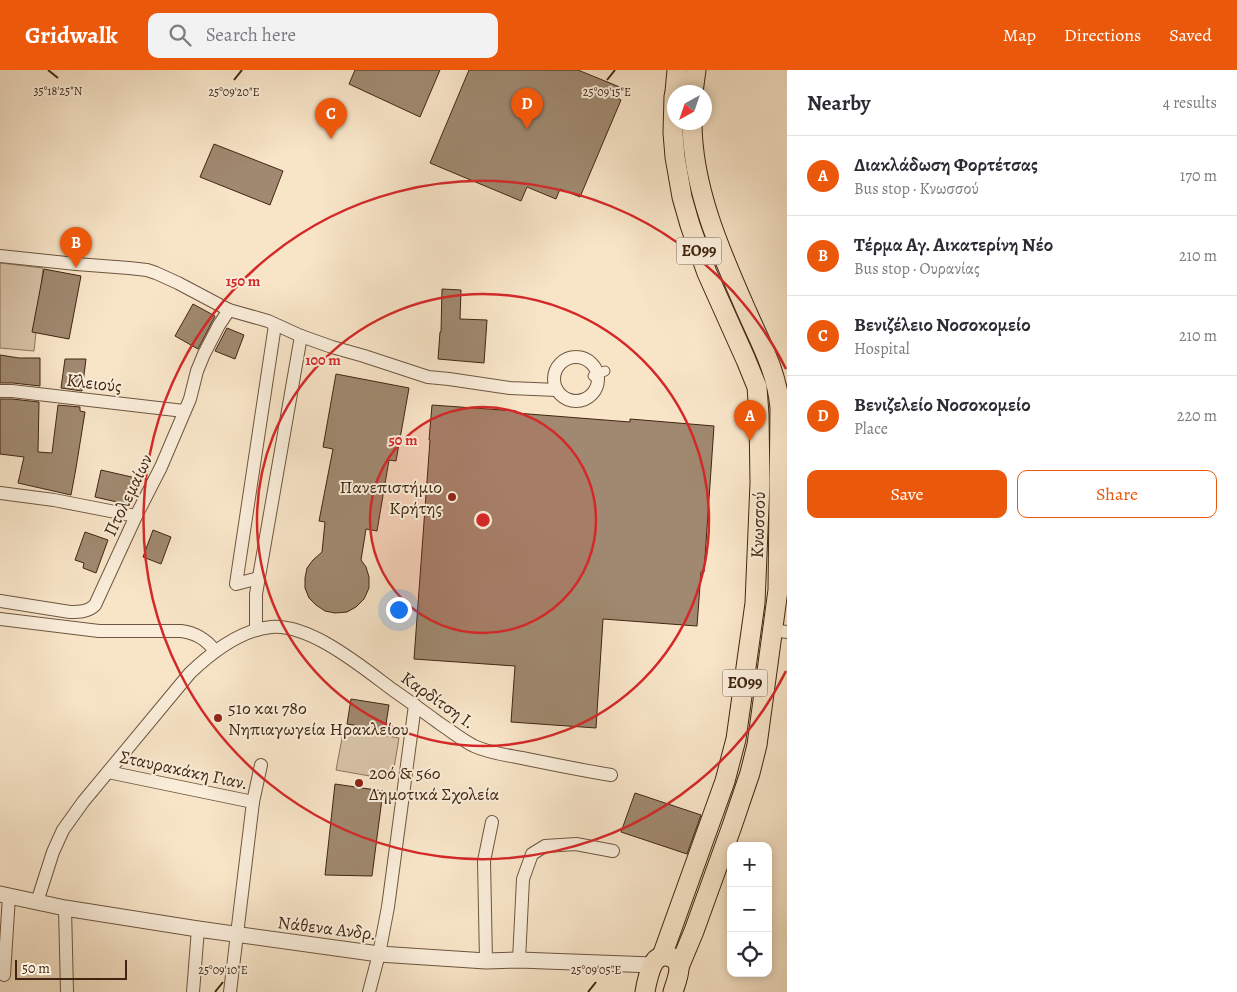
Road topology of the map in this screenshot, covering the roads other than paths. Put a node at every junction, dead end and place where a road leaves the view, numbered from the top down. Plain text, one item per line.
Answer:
1 (677, 70) edge
2 (696, 70) edge
3 (676, 85) edge
4 (694, 85) edge
5 (673, 130) edge
6 (692, 130) edge
7 (0, 256) edge
8 (234, 312) junction
9 (276, 325) junction
10 (301, 336) junction
11 (557, 390) junction
12 (0, 391) edge
13 (783, 394) edge
14 (758, 398) junction
15 (184, 411) junction
16 (0, 493) edge
17 (136, 516) junction
18 (259, 578) junction
19 (0, 601) edge
20 (84, 611) junction
21 (0, 619) edge
22 (86, 630) junction
23 (256, 630) junction
24 (780, 631) edge
25 (215, 652) junction
26 (415, 705) junction
27 (261, 765) dead end
28 (108, 772) junction
29 (611, 776) dead end
30 (254, 802) junction
31 (492, 822) dead end
32 (613, 851) dead end
33 (5, 895) edge
34 (37, 902) junction
35 (65, 908) junction
36 (198, 929) junction
37 (237, 935) junction
38 (379, 954) junction
39 (486, 960) junction
40 (518, 960) junction
41 (658, 960) junction
42 (679, 967) junction
43 (4, 975) dead end
44 (67, 992) edge
45 (193, 992) edge
46 (230, 992) edge
47 (369, 992) edge
48 (645, 992) edge
49 (673, 992) edge

1 - 3 main road, Κνωσσού / ΕΟ99
2 - 4 main road
5 - 14 main road, Κνωσσού / ΕΟ99
6 - 13 main road, Κνωσσού / ΕΟ99
7 - 8 street
8 - 9 street
8 - 15 street, Πτολεμαίων
9 - 10 street
9 - 18 street
10 - 11 street
10 - 18 street
11 - 11 street
12 - 15 street, Κλειούς
13 - 14 street
13 - 24 main road, Κνωσσού / ΕΟ99
14 - 41 main road, Κνωσσού / ΕΟ99
15 - 17 street, Πτολεμαίων
16 - 17 street
17 - 20 street, Πτολεμαίων
18 - 23 street
19 - 20 street
20 - 22 street
21 - 22 street
22 - 25 street
23 - 25 street, Καρδίτση Ι.
23 - 26 street, Καρδίτση Ι.
24 - 42 main road, Κνωσσού / ΕΟ99
25 - 28 street, Καρδίτση Ι.
26 - 29 street, Καρδίτση Ι.
26 - 38 street
27 - 30 street, Σταυρακάκη Γιαν.
28 - 30 street, Σταυρακάκη Γιαν.
28 - 34 street, Καρδίτση Ι.
30 - 37 street, Σταυρακάκη Γιαν.
31 - 39 street
32 - 40 street
33 - 34 street, Νάθενα Ανδρ.
33 - 43 street
34 - 35 street, Νάθενα Ανδρ.
35 - 36 street, Νάθενα Ανδρ.
35 - 44 street
36 - 37 street, Νάθενα Ανδρ.
36 - 45 street
37 - 38 street, Νάθενα Ανδρ.
37 - 46 street, Σταυρακάκη Γιαν.
38 - 39 street, Νάθενα Ανδρ.
38 - 47 street
39 - 40 street, Νάθενα Ανδρ.
40 - 41 street, Νάθενα Ανδρ.
41 - 42 main road
41 - 48 main road, ΕΟ99
42 - 49 main road, ΕΟ99

